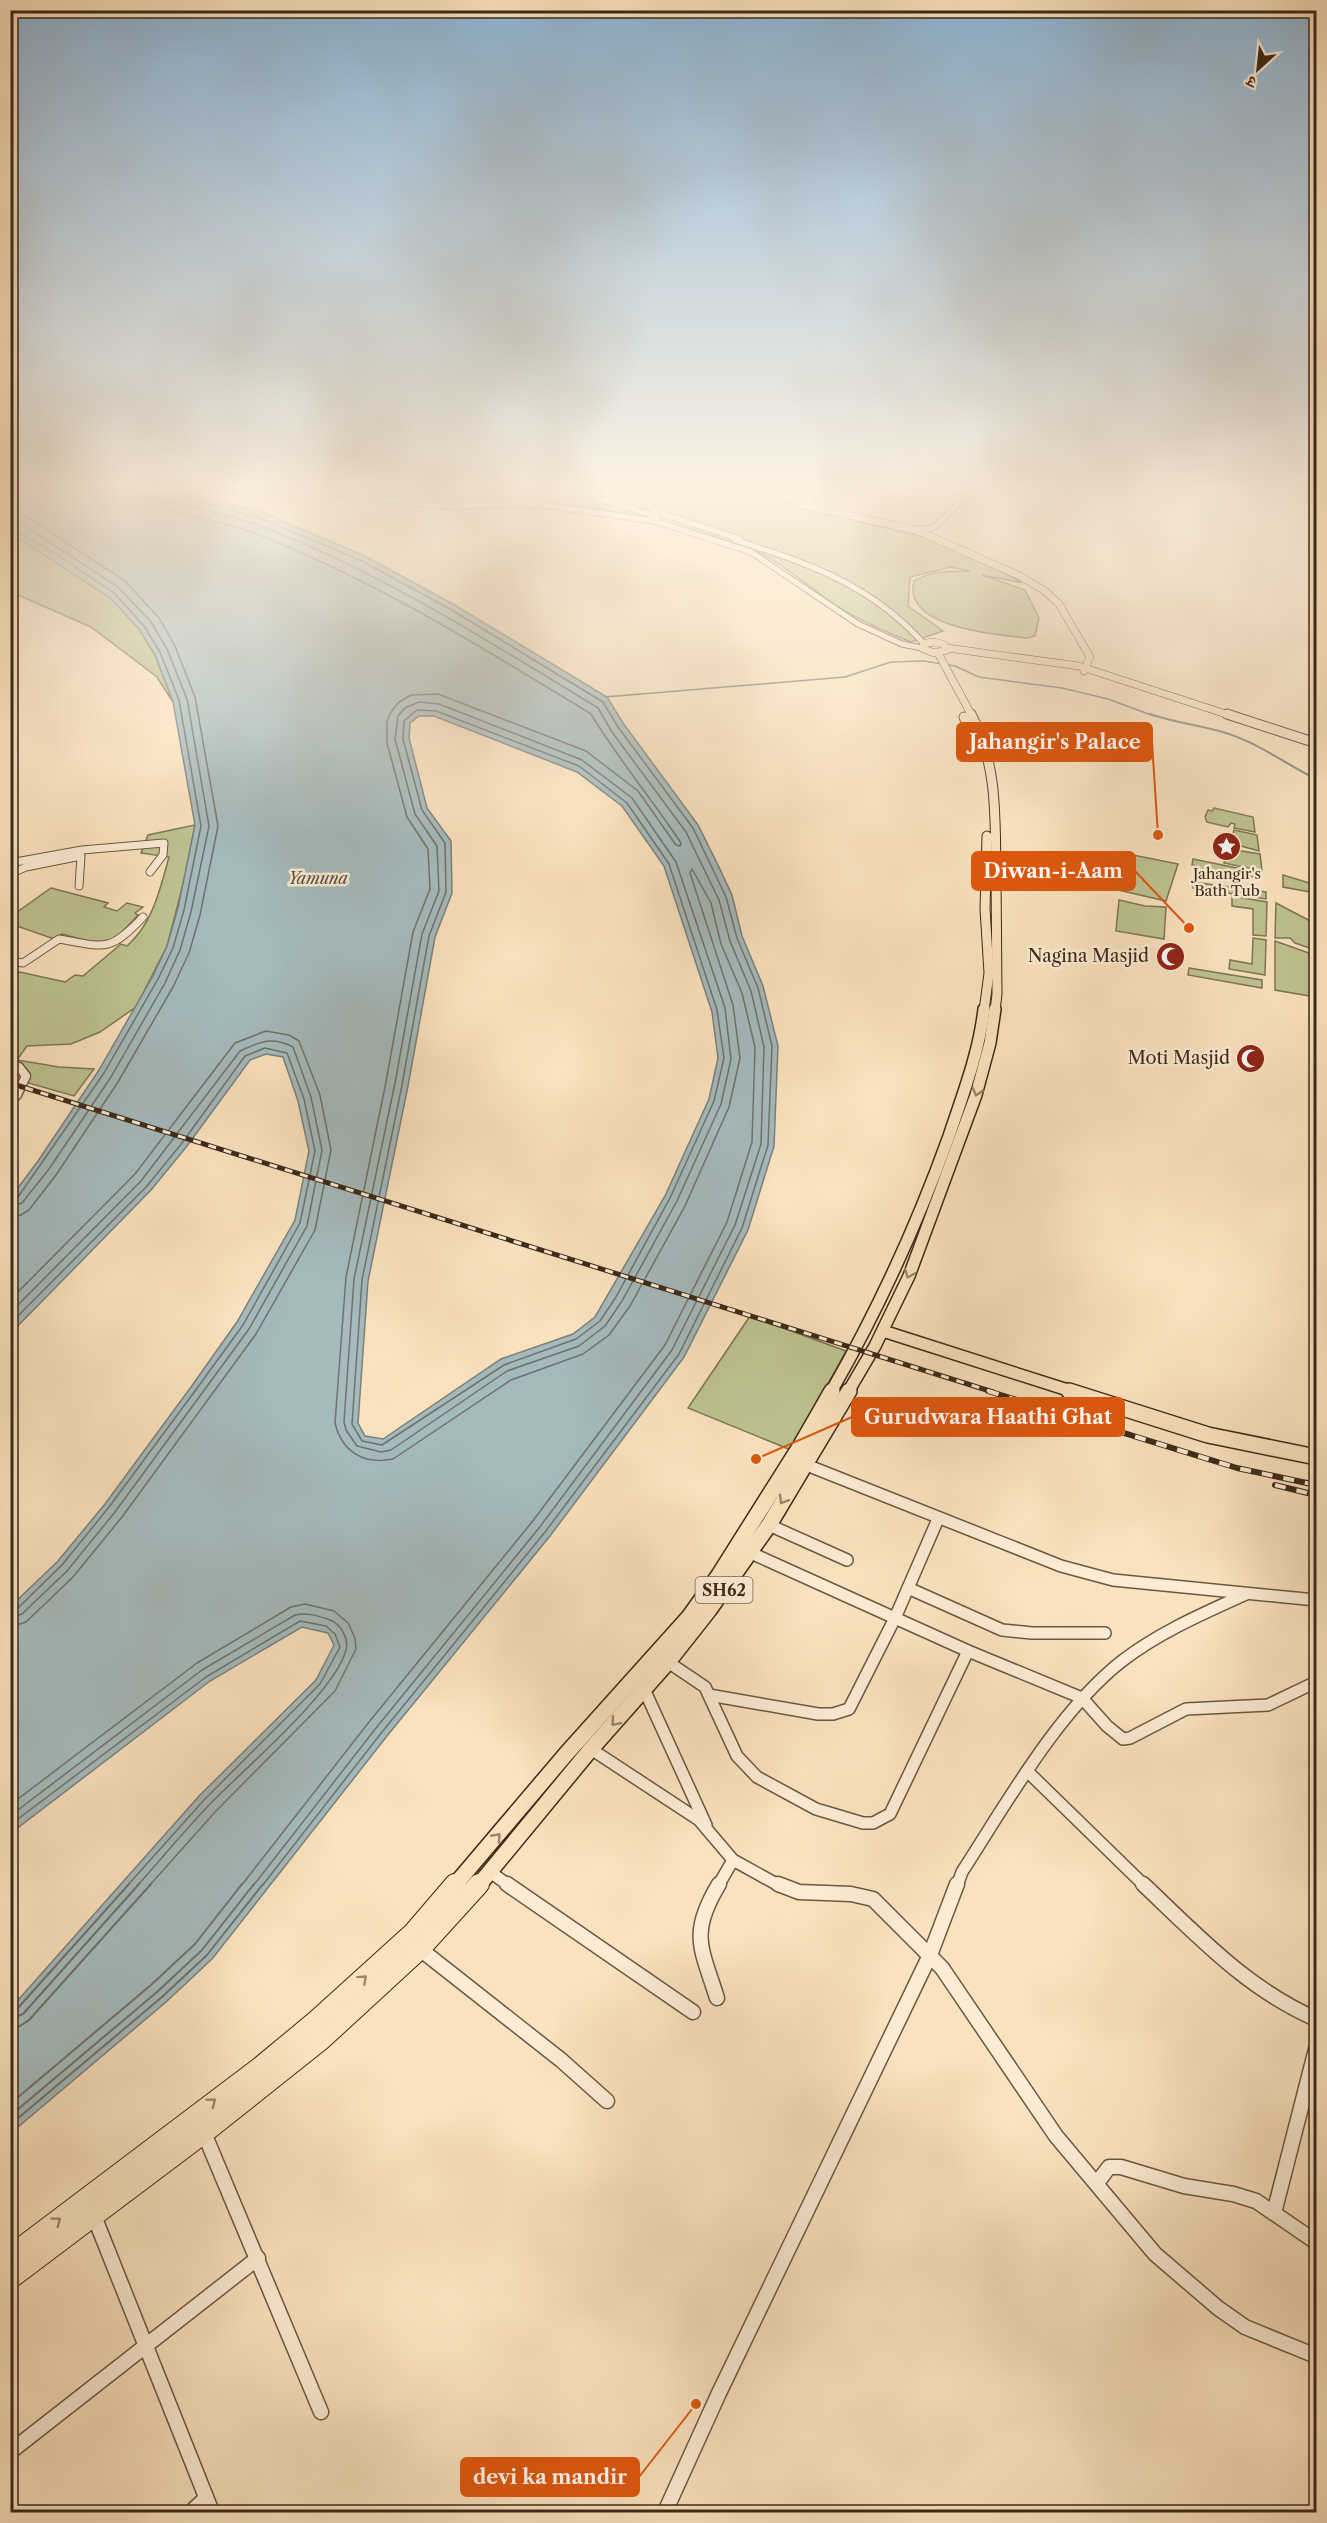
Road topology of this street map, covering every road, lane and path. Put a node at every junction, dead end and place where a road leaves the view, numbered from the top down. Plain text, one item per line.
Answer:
1 (829, 605) edge
2 (883, 605) edge
3 (891, 605) edge
4 (1056, 605) edge
5 (915, 624) dead end
6 (934, 653) junction
7 (1086, 656) junction
8 (1038, 660) junction
9 (1060, 662) junction
10 (1082, 669) junction
11 (1114, 678) junction
12 (1317, 743) edge
13 (1317, 749) edge
14 (10, 863) edge
15 (150, 872) dead end
16 (10, 874) edge
17 (79, 886) dead end
18 (143, 916) dead end
19 (10, 961) edge
20 (10, 1064) edge
21 (10, 1102) edge
22 (883, 1331) junction
23 (1317, 1457) edge
24 (804, 1464) junction
25 (938, 1519) junction
26 (769, 1525) junction
27 (751, 1553) junction
28 (847, 1560) dead end
29 (908, 1588) junction
30 (1246, 1594) junction
31 (1317, 1600) edge
32 (895, 1618) junction
33 (1105, 1633) dead end
34 (968, 1651) junction
35 (668, 1662) junction
36 (1317, 1682) edge
37 (644, 1689) junction
38 (710, 1695) junction
39 (1082, 1698) junction
40 (591, 1749) junction
41 (1027, 1771) junction
42 (707, 1827) junction
43 (733, 1860) junction
44 (490, 1872) junction
45 (420, 1949) junction
46 (930, 1955) junction
47 (717, 1998) dead end
48 (693, 2012) dead end
49 (1317, 2019) edge
50 (1317, 2049) edge
51 (608, 2101) dead end
52 (204, 2133) junction
53 (1097, 2183) junction
54 (1274, 2213) junction
55 (94, 2216) junction
56 (1317, 2242) edge
57 (10, 2256) edge
58 (258, 2258) junction
59 (10, 2279) edge
60 (147, 2345) junction
61 (1317, 2356) edge
62 (321, 2412) dead end
63 (10, 2452) edge
64 (209, 2505) edge
65 (191, 2512) edge
66 (665, 2512) edge

1 - 6 street
2 - 6 street
3 - 5 street
4 - 7 main road
6 - 8 main road
6 -> 22 main road, SH62
57 -> 6 main road, SH62
7 - 9 main road
7 - 10 main road
7 - 11 main road
8 - 9 main road
8 - 10 main road
9 - 10 main road
10 - 11 main road
10 - 13 main road
11 - 12 main road
14 - 15 street
16 - 17 street
18 - 19 street
20 - 21 street
22 - 23 main road
22 - 24 main road, SH62
24 - 25 street
24 -> 26 main road, SH62
25 - 29 street
25 - 30 street
26 - 27 main road, SH62
26 - 28 street
27 - 32 street
27 - 35 main road, SH62
29 - 32 street
29 - 33 street
30 - 31 street
30 - 39 street
32 - 34 street
32 - 38 street
34 - 38 street
34 - 39 street
35 - 37 main road, SH62
35 - 38 street
36 - 39 street
37 -> 40 main road, SH62
37 - 42 street
39 - 41 street
40 - 42 street
40 - 44 main road, SH62
41 - 46 street
41 - 49 street
42 - 43 street
43 - 46 street
43 - 47 street
44 - 45 main road, SH62
44 - 48 street
45 - 51 street
45 - 52 main road, SH62
46 - 53 street
46 - 66 street
50 - 54 street
52 - 55 main road, SH62
52 - 58 street
53 - 54 street
53 - 61 street
54 - 56 street
55 - 59 main road, SH62
55 - 60 street
58 - 60 street
58 - 62 street
60 - 63 street
60 - 64 street
64 - 65 street

